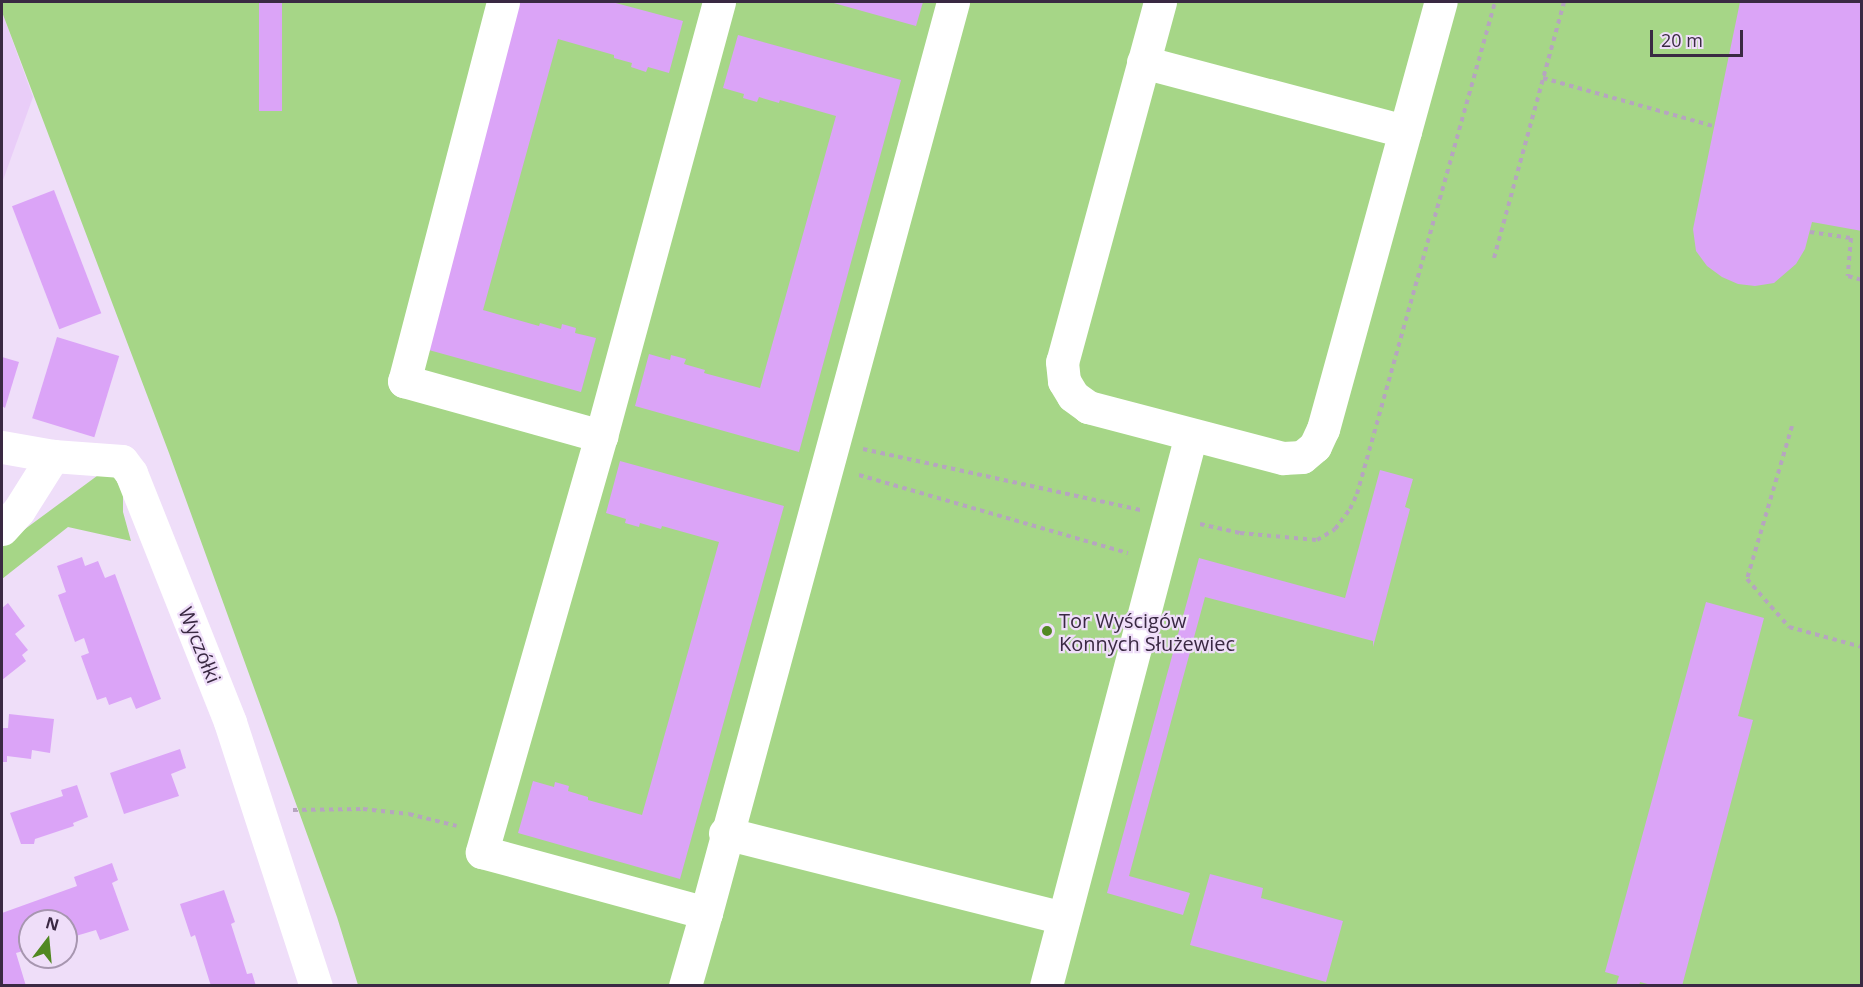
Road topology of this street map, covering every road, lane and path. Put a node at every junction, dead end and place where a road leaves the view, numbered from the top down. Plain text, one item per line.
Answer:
1 (503, 2) edge
2 (719, 2) edge
3 (953, 2) edge
4 (1160, 2) edge
5 (1441, 2) edge
6 (1564, 2) edge
7 (1143, 62) junction
8 (1543, 78) junction
9 (1713, 126) dead end
10 (1405, 131) junction
11 (1810, 232) dead end
12 (1494, 258) dead end
13 (1862, 280) edge
14 (1791, 426) dead end
15 (1191, 435) junction
16 (601, 436) junction
17 (2, 447) edge
18 (829, 454) junction
19 (53, 456) junction
20 (1151, 512) dead end
21 (2, 529) edge
22 (1138, 555) dead end
23 (1862, 647) edge
24 (296, 809) dead end
25 (487, 833) junction
26 (725, 833) junction
27 (706, 914) junction
28 (1063, 918) junction
29 (316, 986) edge
30 (685, 986) edge
31 (1046, 986) edge

1 - 16 street
2 - 16 street
3 - 18 street
4 - 7 street
5 - 10 street
6 - 8 path
7 - 10 street
7 - 15 street
8 - 9 path
8 - 12 path
10 - 15 street
11 - 13 path
14 - 23 path
15 - 28 street
16 - 25 street
17 - 19 street, Wyczółki
18 - 20 path
18 - 22 path
18 - 26 street
19 - 21 street
19 - 29 street, Wyczółki
24 - 25 path
25 - 27 street
26 - 27 street
26 - 28 street
27 - 30 street
28 - 31 street

